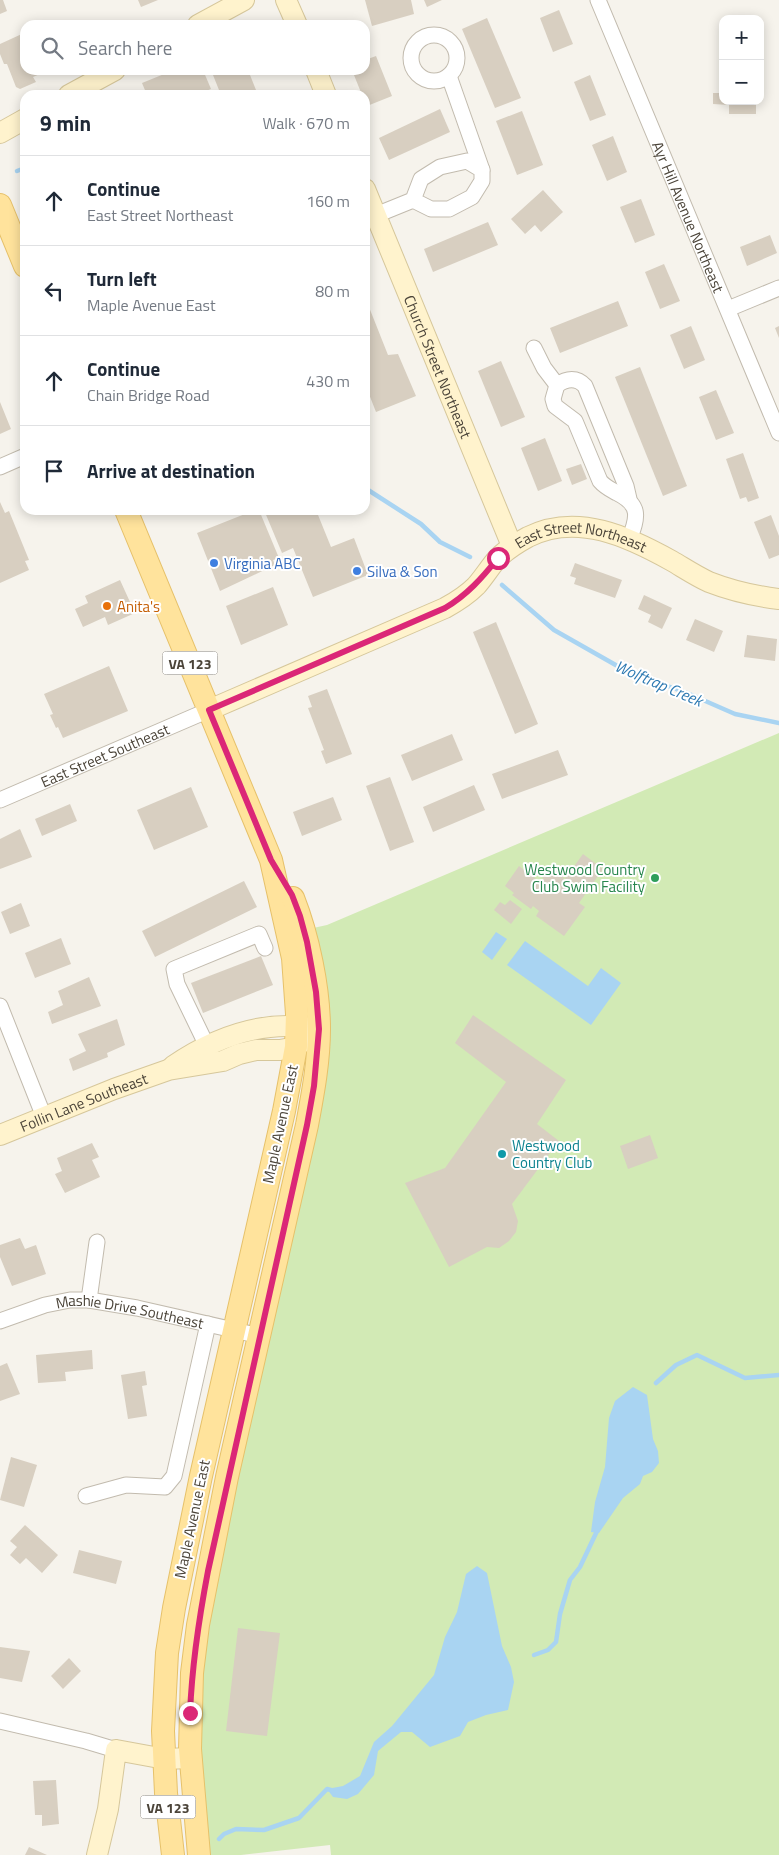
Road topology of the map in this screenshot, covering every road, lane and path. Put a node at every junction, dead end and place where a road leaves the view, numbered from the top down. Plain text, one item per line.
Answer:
1 (244, 0) edge
2 (286, 0) edge
3 (598, 0) edge
4 (207, 20) edge
5 (295, 20) edge
6 (106, 75) edge
7 (318, 75) edge
8 (449, 76) dead end
9 (79, 90) edge
10 (324, 90) edge
11 (20, 122) edge
12 (0, 133) edge
13 (482, 170) junction
14 (413, 200) junction
15 (370, 201) edge
16 (0, 205) edge
17 (376, 215) junction
18 (20, 254) edge
19 (779, 288) edge
20 (728, 308) junction
21 (534, 348) dead end
22 (557, 385) junction
23 (597, 416) junction
24 (577, 425) junction
25 (779, 433) edge
26 (20, 458) edge
27 (0, 467) edge
28 (629, 499) junction
29 (128, 515) edge
30 (629, 540) junction
31 (512, 546) junction
32 (779, 599) edge
33 (209, 710) junction
34 (0, 800) edge
35 (265, 948) dead end
36 (0, 1006) edge
37 (304, 1034) junction
38 (207, 1046) junction
39 (168, 1070) junction
40 (44, 1117) junction
41 (0, 1136) edge
42 (97, 1242) dead end
43 (89, 1300) junction
44 (0, 1321) edge
45 (208, 1324) junction
46 (234, 1330) junction
47 (260, 1336) junction
48 (86, 1496) dead end
49 (0, 1721) edge
50 (116, 1750) junction
51 (165, 1758) junction
52 (190, 1758) junction
53 (96, 1855) edge
54 (173, 1855) edge
55 (200, 1855) edge

1 - 4 street
2 - 5 street
3 - 20 street, Ayr Hill Avenue Northeast
6 - 9 street
7 - 10 street
8 - 13 street
11 - 12 street
13 - 14 street
13 - 14 street
14 - 17 street
15 - 17 street, Church Street Northeast
16 - 18 main road
17 - 31 street, Church Street Northeast
19 - 20 street
20 - 25 street, Ayr Hill Avenue Northeast
21 - 22 street
22 - 23 street
22 - 24 street
23 - 24 street
23 - 28 street
24 - 28 street
26 - 27 street
28 - 30 street
29 - 33 main road, Maple Avenue East / VA 123
30 - 31 street, East Street Northeast
30 - 32 street, East Street Northeast
31 - 33 street, East Street Northeast
33 - 34 street, East Street Southeast
33 - 37 main road, Maple Avenue East / VA 123
35 - 38 street
36 - 40 street
37 - 38 street, Follin Lane Southeast
37 - 39 street, Follin Lane Southeast
37 - 46 main road, Maple Avenue East / VA 123
37 - 47 main road, VA 123
38 - 39 street, Follin Lane Southeast
39 - 40 street, Follin Lane Southeast
40 - 41 street, Follin Lane Southeast
42 - 43 street
43 - 44 street, Mashie Drive Southeast
43 - 45 street, Mashie Drive Southeast
45 - 46 street, Mashie Drive Southeast
45 - 48 street
46 - 47 street, Mashie Drive Southeast
46 - 51 main road, Maple Avenue East / VA 123
47 - 52 main road, VA 123
49 - 50 street
50 - 51 street
50 - 53 street
51 - 52 street
51 - 54 main road, VA 123
52 - 55 main road, VA 123

